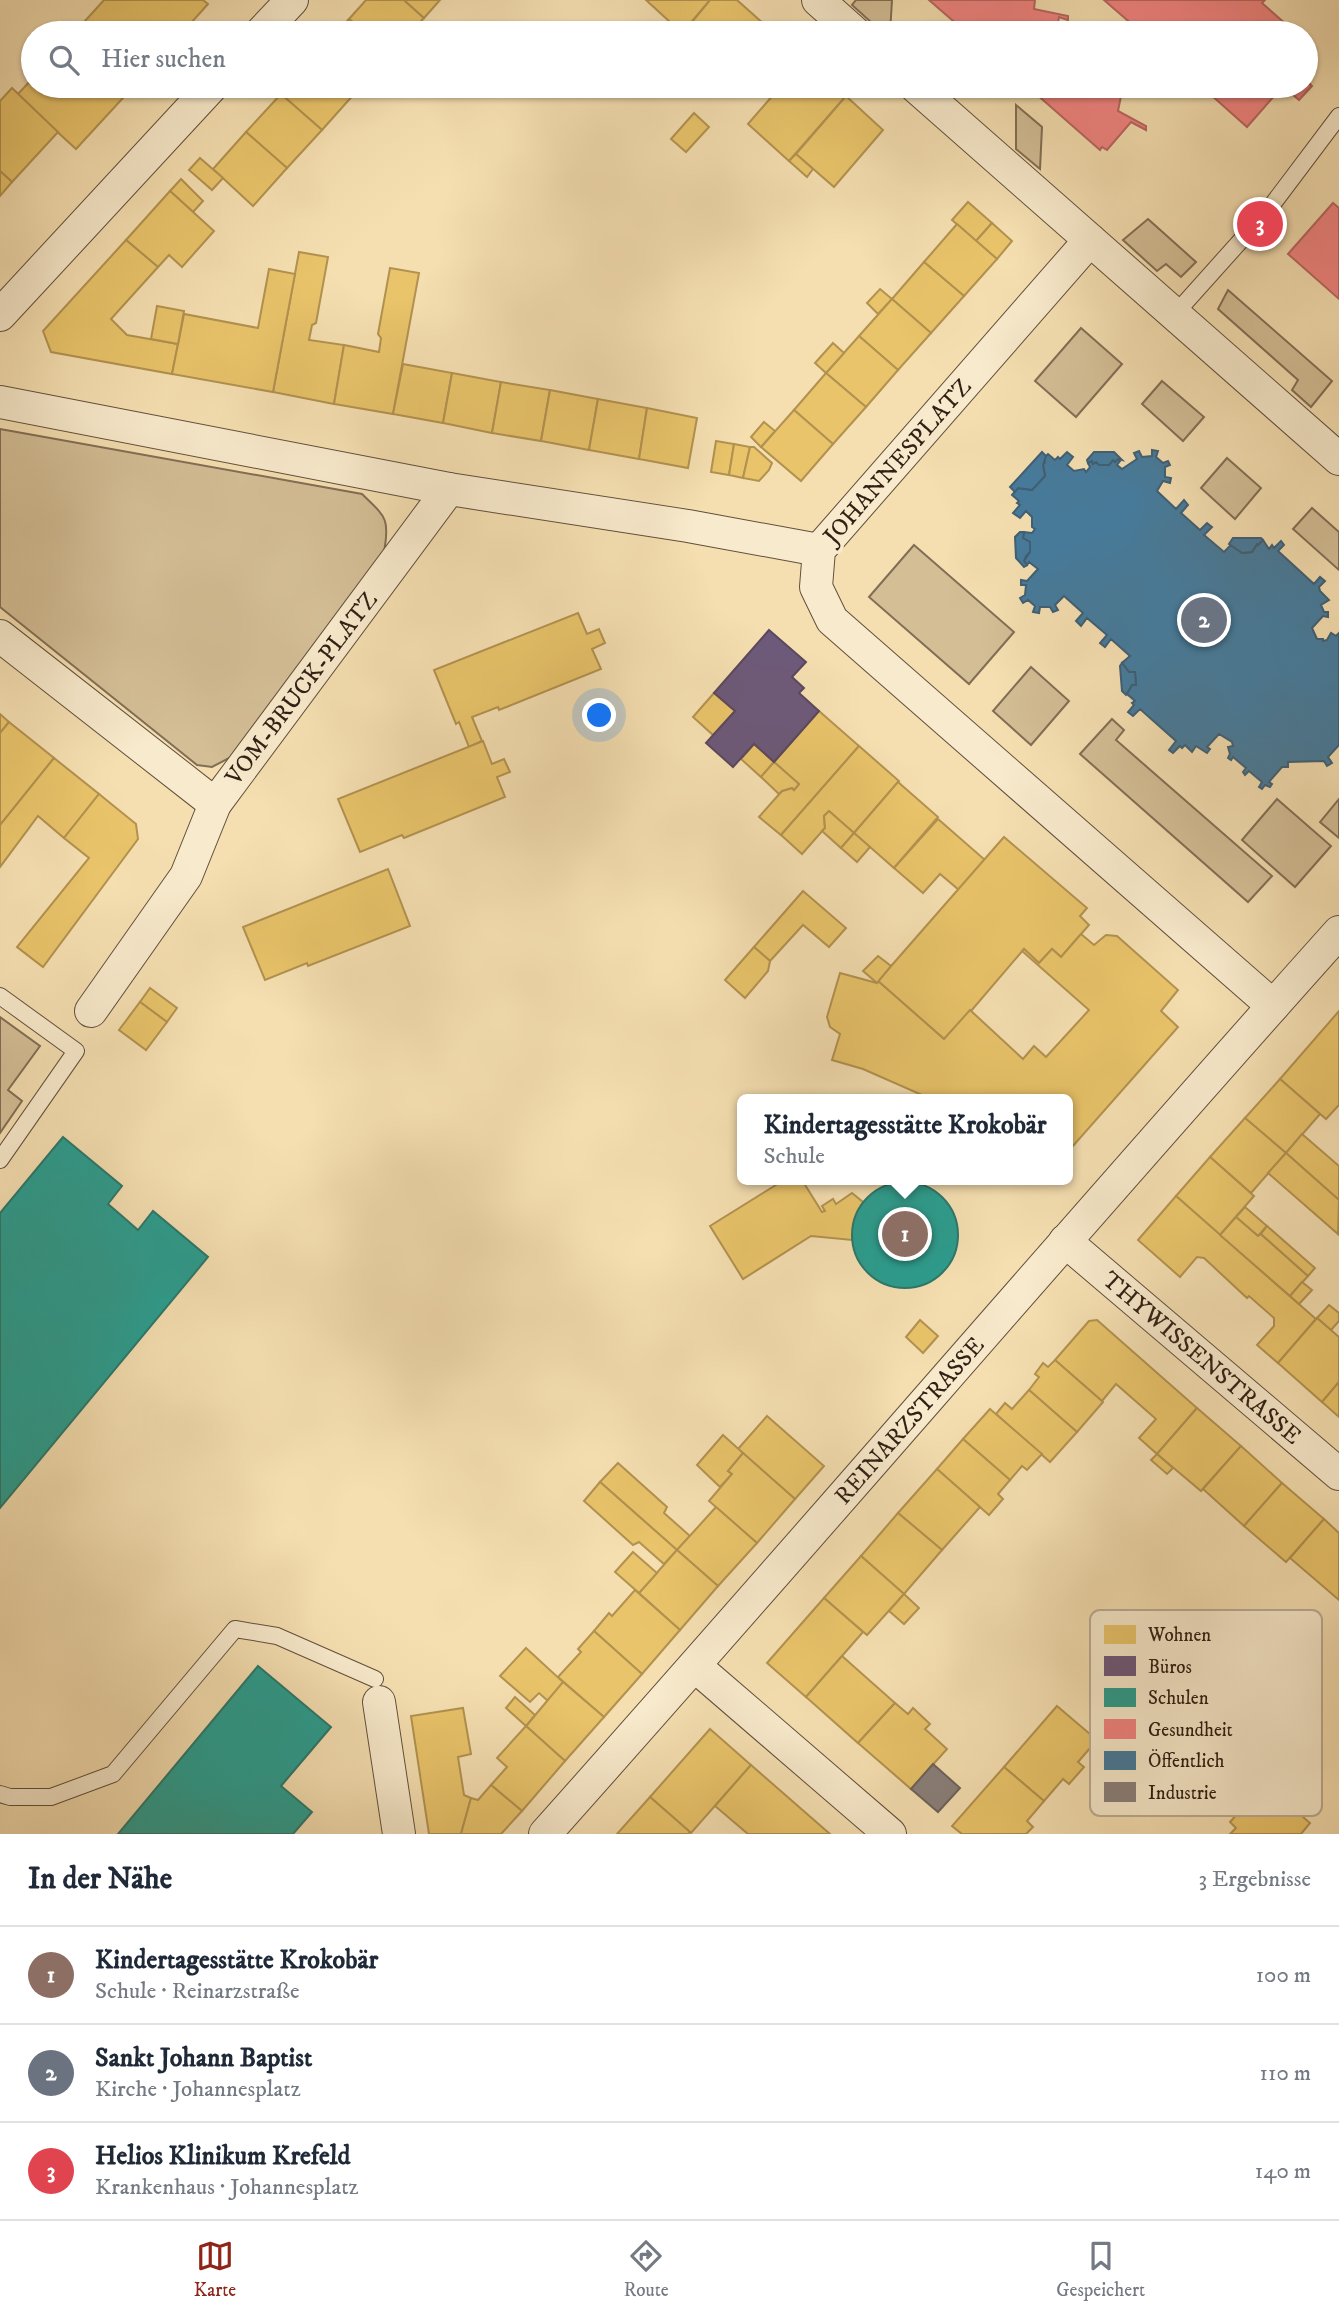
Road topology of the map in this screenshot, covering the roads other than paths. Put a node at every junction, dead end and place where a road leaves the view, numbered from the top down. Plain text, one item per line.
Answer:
1 (292, 0) edge
2 (818, 0) edge
3 (272, 21) edge
4 (842, 21) edge
5 (201, 98) edge
6 (929, 98) edge
7 (1339, 116) edge
8 (1090, 240) junction
9 (1175, 314) junction
10 (0, 315) edge
11 (0, 401) edge
12 (1339, 459) edge
13 (449, 489) junction
14 (819, 550) junction
15 (0, 636) edge
16 (215, 804) junction
17 (1339, 932) edge
18 (0, 996) edge
19 (1273, 1006) junction
20 (91, 1011) dead end
21 (0, 1160) edge
22 (1065, 1241) junction
23 (1339, 1474) edge
24 (695, 1666) junction
25 (377, 1690) joint
26 (0, 1794) edge
27 (399, 1834) edge
28 (545, 1834) edge
29 (890, 1834) edge

1 - 3 street
2 - 4 street
5 - 10 street
6 - 8 street
7 - 9 lane
8 - 9 street
8 - 14 street, JOHANNESPLATZ
9 - 12 street
11 - 13 street
13 - 14 street
13 - 16 street, VOM-BRUCK-PLATZ
14 - 19 street, JOHANNESPLATZ
15 - 16 street, VOM-BRUCK-PLATZ
16 - 20 street
17 - 19 street
18 - 21 lane
19 - 22 street, REINARZSTRASSE
22 - 23 street, THYWISSENSTRASSE
22 - 24 street, REINARZSTRASSE
24 - 28 street, REINARZSTRASSE
24 - 29 street
25 - 26 lane
25 - 27 street

